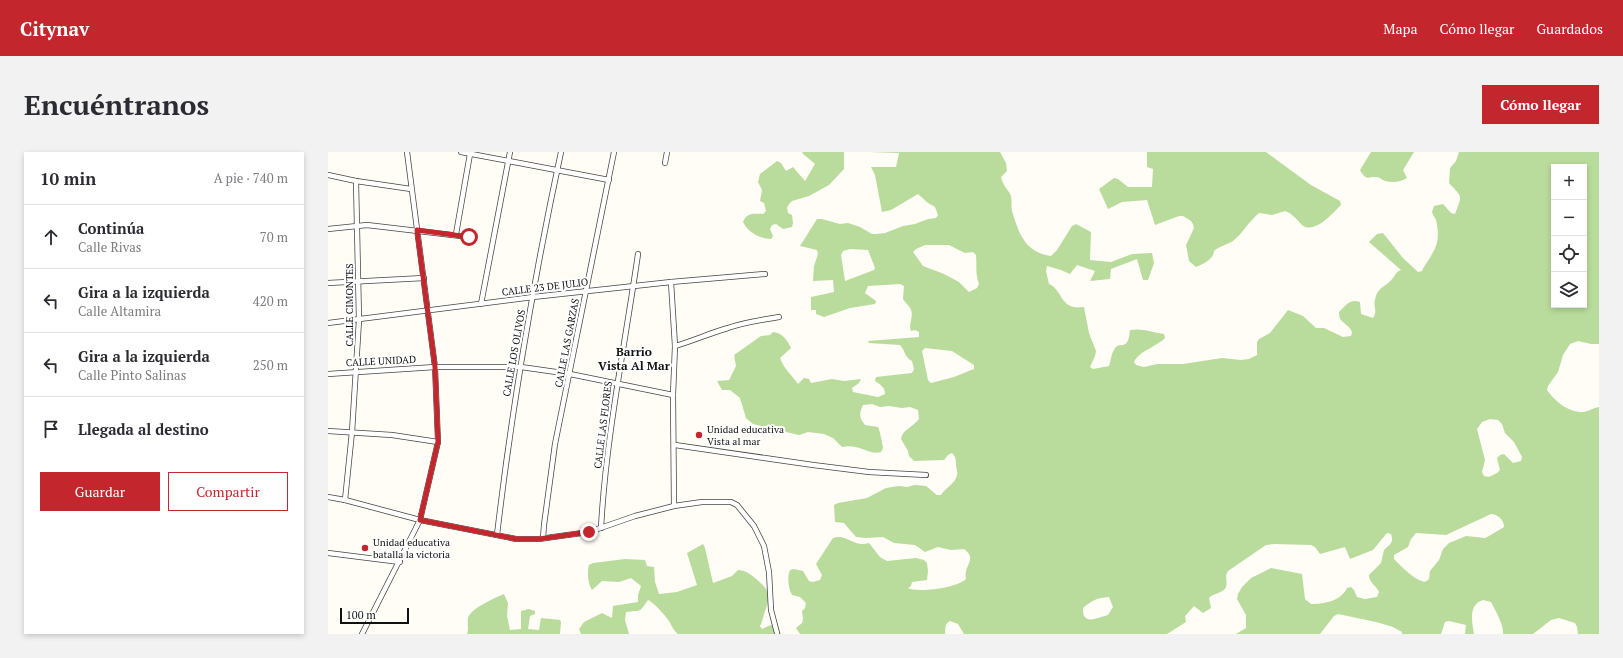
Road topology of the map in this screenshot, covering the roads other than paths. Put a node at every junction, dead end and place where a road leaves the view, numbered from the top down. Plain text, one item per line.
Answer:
1 (407, 152) edge
2 (461, 152) edge
3 (510, 152) edge
4 (561, 152) edge
5 (614, 152) edge
6 (667, 152) edge
7 (470, 154) junction
8 (508, 160) junction
9 (665, 163) dead end
10 (557, 170) junction
11 (328, 175) edge
12 (609, 180) junction
13 (356, 181) junction
14 (411, 189) junction
15 (357, 226) junction
16 (328, 229) edge
17 (417, 230) junction
18 (456, 234) junction
19 (469, 237) dead end
20 (638, 254) dead end
21 (765, 274) dead end
22 (424, 278) junction
23 (359, 282) junction
24 (670, 282) junction
25 (328, 283) edge
26 (633, 286) junction
27 (586, 291) junction
28 (533, 297) junction
29 (481, 304) junction
30 (428, 311) junction
31 (779, 317) dead end
32 (359, 320) junction
33 (328, 323) edge
34 (675, 346) junction
35 (435, 367) junction
36 (521, 367) junction
37 (357, 371) junction
38 (328, 374) edge
39 (570, 374) junction
40 (617, 383) junction
41 (673, 395) junction
42 (328, 431) edge
43 (352, 432) junction
44 (438, 442) junction
45 (675, 445) junction
46 (926, 475) dead end
47 (328, 497) edge
48 (344, 500) junction
49 (674, 506) junction
50 (420, 520) junction
51 (601, 528) junction
52 (497, 535) junction
53 (544, 538) junction
54 (328, 553) edge
55 (400, 562) junction
56 (777, 633) edge
57 (362, 634) edge

1 - 14 street
2 - 7 street
3 - 8 street
4 - 10 street, CALLE LOS OLIVOS
5 - 12 street, CALLE LAS GARZAS
6 - 9 street
7 - 8 street
7 - 18 street
8 - 10 street
8 - 29 street
10 - 12 street
10 - 28 street, CALLE LOS OLIVOS
11 - 13 street
12 - 27 street, CALLE LAS GARZAS
13 - 14 street
13 - 15 street, CALLE CIMONTES
14 - 17 street
15 - 16 street
15 - 17 street
15 - 23 street, CALLE CIMONTES
17 - 18 street
17 - 22 street
18 - 19 street
20 - 26 street, CALLE LAS FLORES
21 - 24 street, CALLE 23 DE JULIO
22 - 23 street
22 - 30 street
23 - 25 street
23 - 32 street, CALLE CIMONTES
24 - 26 street, CALLE 23 DE JULIO
24 - 34 street
26 - 27 street, CALLE 23 DE JULIO
26 - 40 street, CALLE LAS FLORES
27 - 28 street, CALLE 23 DE JULIO
27 - 39 street, CALLE LAS GARZAS
28 - 29 street, CALLE 23 DE JULIO
28 - 36 street, CALLE LOS OLIVOS
29 - 30 street, CALLE 23 DE JULIO
30 - 32 street, CALLE 23 DE JULIO
30 - 35 street
31 - 34 street
32 - 33 street, CALLE 23 DE JULIO
32 - 37 street, CALLE CIMONTES
34 - 41 street
35 - 36 street, CALLE UNIDAD
35 - 37 street, CALLE UNIDAD
35 - 44 street
36 - 39 street, CALLE UNIDAD
36 - 52 street, CALLE LOS OLIVOS
37 - 38 street, CALLE UNIDAD
37 - 43 street, CALLE CIMONTES
39 - 40 street, CALLE UNIDAD
39 - 53 street, CALLE LAS GARZAS
40 - 41 street, CALLE UNIDAD
40 - 51 street, CALLE LAS FLORES
41 - 45 street
42 - 43 street
43 - 44 street
43 - 48 street, CALLE CIMONTES
44 - 50 street
45 - 46 street
45 - 49 street
47 - 48 street
48 - 50 street
49 - 51 street
49 - 56 street
50 - 52 street
50 - 55 street
51 - 53 street
52 - 53 street
54 - 55 street
55 - 57 street

